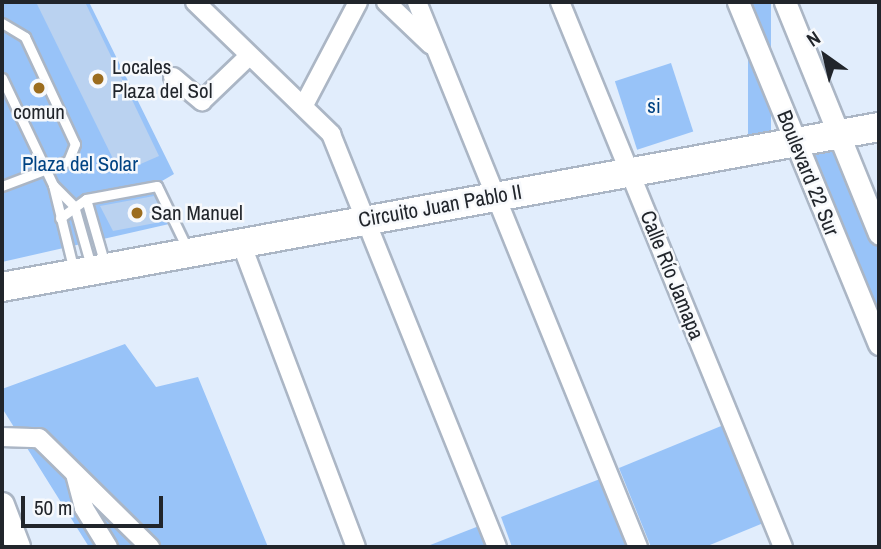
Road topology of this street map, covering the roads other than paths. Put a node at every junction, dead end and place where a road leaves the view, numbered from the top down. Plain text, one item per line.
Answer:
1 (195, 2) edge
2 (358, 2) edge
3 (386, 2) edge
4 (417, 2) edge
5 (560, 2) edge
6 (738, 2) edge
7 (785, 2) edge
8 (2, 23) edge
9 (434, 47) junction
10 (250, 56) junction
11 (173, 77) dead end
12 (2, 78) edge
13 (305, 103) junction
14 (879, 127) edge
15 (837, 135) junction
16 (795, 142) junction
17 (47, 171) junction
18 (630, 172) junction
19 (53, 185) junction
20 (2, 186) edge
21 (496, 197) junction
22 (86, 200) junction
23 (74, 206) junction
24 (60, 218) junction
25 (366, 219) junction
26 (879, 234) edge
27 (241, 243) junction
28 (189, 252) junction
29 (91, 272) junction
30 (2, 287) edge
31 (879, 344) edge
32 (2, 438) edge
33 (75, 474) junction
34 (2, 505) edge
35 (18, 547) edge
36 (108, 547) edge
37 (150, 547) edge
38 (356, 547) edge
39 (497, 547) edge
40 (638, 547) edge
41 (783, 547) edge

1 - 10 street
2 - 13 street
3 - 9 street
4 - 9 street
5 - 18 street, Calle Río Jamapa
6 - 16 street, Boulevard 22 Sur
7 - 15 street, Boulevard 22 Sur
8 - 17 lane
9 - 21 street
10 - 11 street
10 - 13 street
12 - 17 lane
13 - 25 street
14 - 15 main road, Circuito Juan Pablo II
15 - 16 main road, Circuito Juan Pablo II
15 - 26 street, Boulevard 22 Sur
16 - 18 main road, Circuito Juan Pablo II
16 - 31 street, Boulevard 22 Sur
17 - 19 lane
17 - 20 lane
18 - 21 main road, Circuito Juan Pablo II
18 - 41 street, Calle Río Jamapa
19 - 23 lane
19 - 24 lane
21 - 25 main road, Circuito Juan Pablo II
21 - 40 street
22 - 23 lane
22 - 28 lane
22 - 29 lane
23 - 24 lane
23 - 29 lane
24 - 29 lane
25 - 27 main road, Circuito Juan Pablo II
25 - 39 street
27 - 28 main road, Circuito Juan Pablo II
27 - 38 street
28 - 29 main road, Circuito Juan Pablo II
29 - 30 main road, Circuito Juan Pablo II
32 - 33 street
33 - 36 street
33 - 37 street
34 - 35 main road

